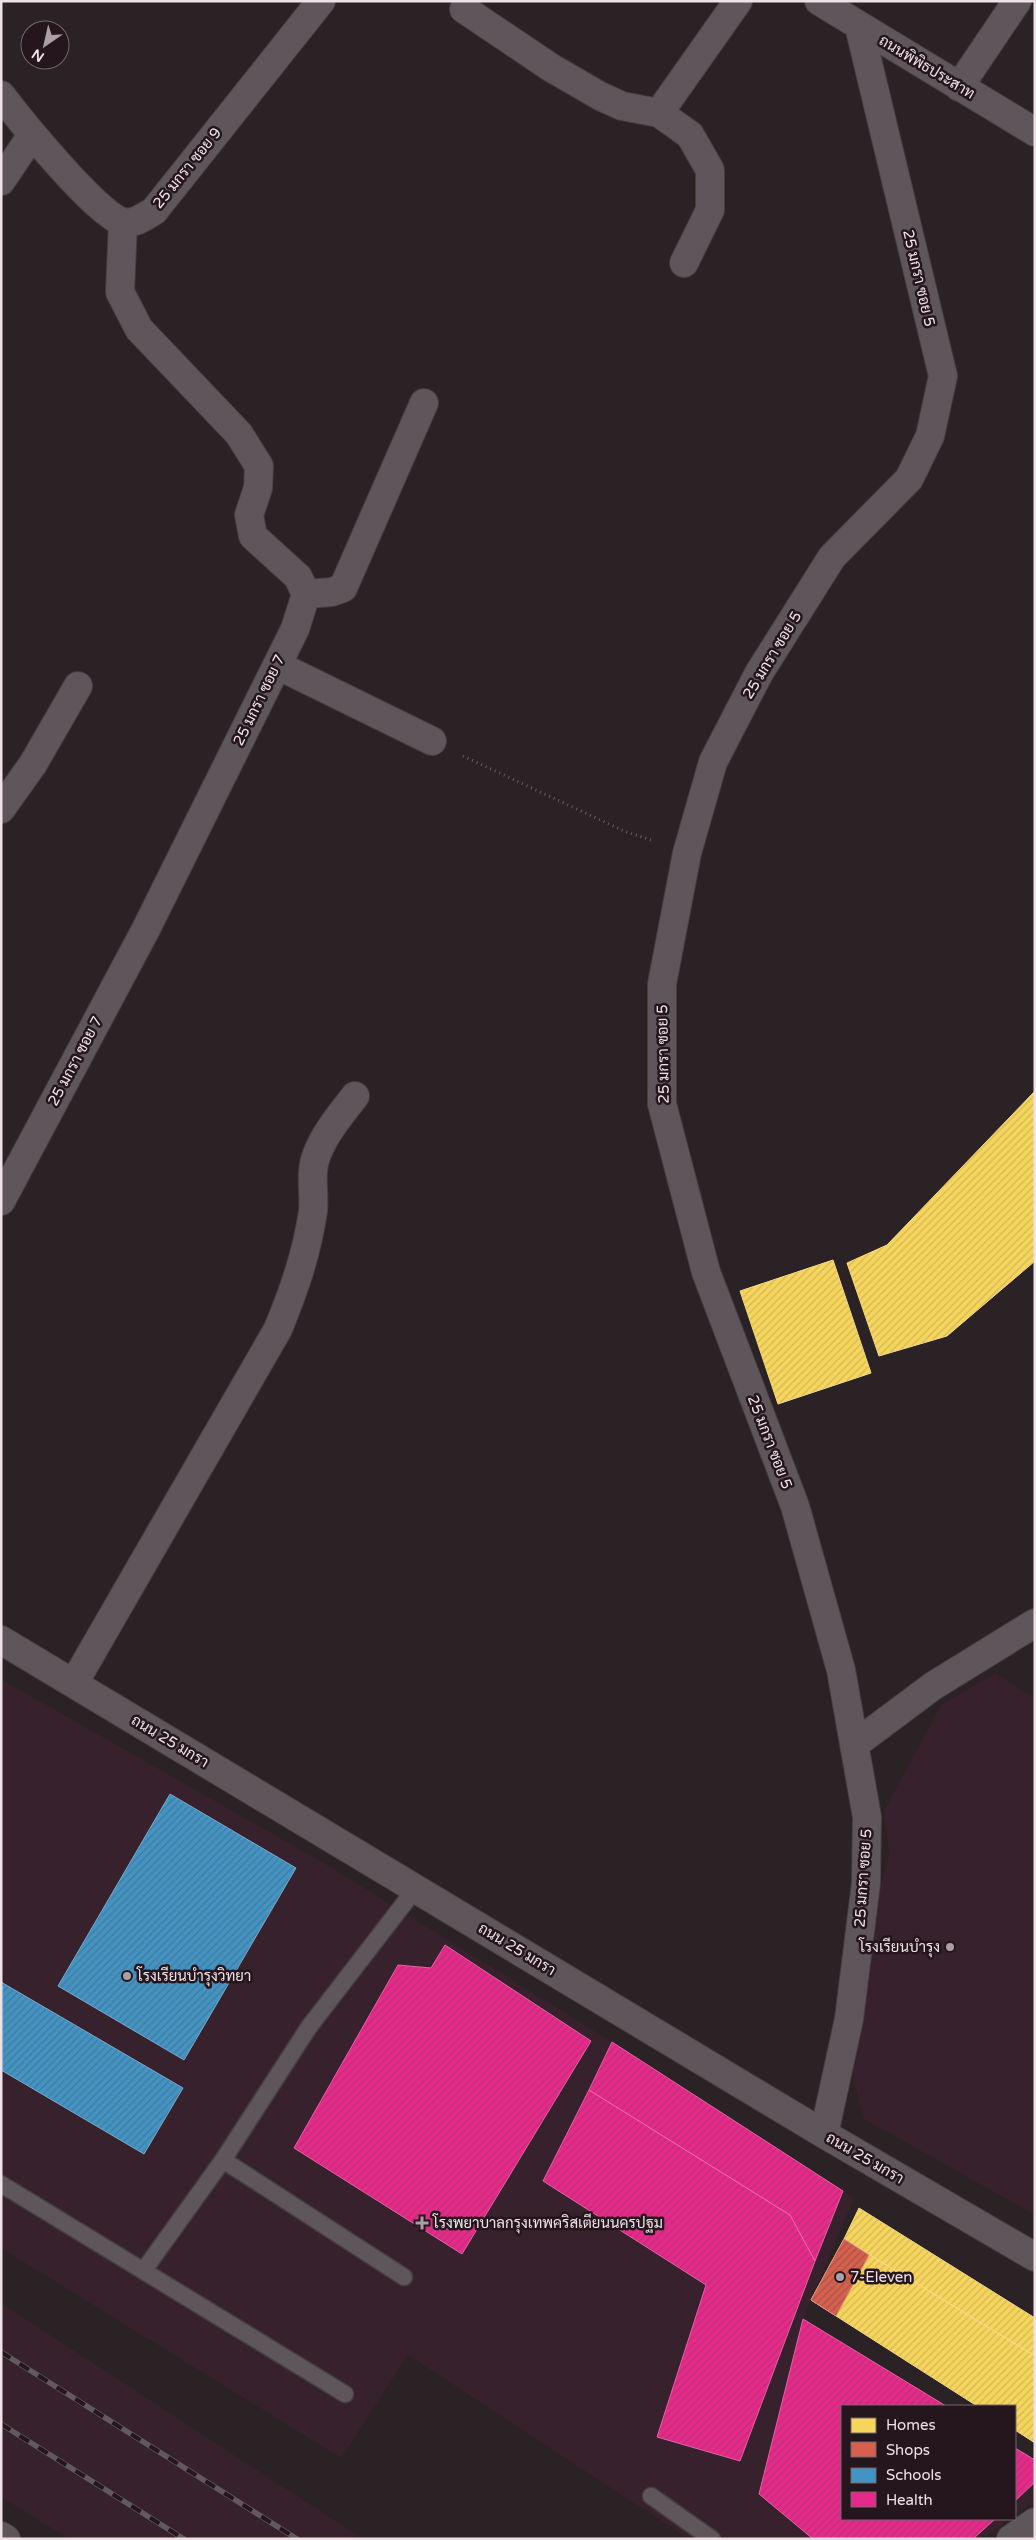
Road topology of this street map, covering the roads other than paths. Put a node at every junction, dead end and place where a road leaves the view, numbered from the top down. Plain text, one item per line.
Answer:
1 (321, 1) edge
2 (738, 1) edge
3 (819, 1) edge
4 (1017, 1) edge
5 (464, 10) dead end
6 (859, 26) junction
7 (959, 86) junction
8 (1, 95) edge
9 (659, 114) junction
10 (1035, 132) edge
11 (32, 134) junction
12 (1, 181) edge
13 (123, 222) junction
14 (684, 263) dead end
15 (424, 403) dead end
16 (306, 594) junction
17 (277, 664) junction
18 (78, 686) dead end
19 (432, 741) road end
20 (1, 809) edge
21 (355, 1096) dead end
22 (1, 1201) edge
23 (1035, 1623) edge
24 (1, 1640) edge
25 (74, 1683) junction
26 (854, 1745) junction
27 (416, 1888) junction
28 (824, 2134) junction
29 (224, 2160) junction
30 (1, 2184) edge
31 (1035, 2257) edge
32 (144, 2270) junction
33 (404, 2277) dead end
34 (345, 2394) dead end
35 (651, 2496) dead end
36 (1035, 2522) edge
37 (1, 2536) edge
38 (6, 2539) edge
39 (712, 2539) edge
40 (1011, 2539) edge

1 - 13 street, 25 มกรา ซอย 9
2 - 9 street
3 - 6 street, ถนนพิพิธประสาท
4 - 7 street
5 - 9 street
6 - 7 street, ถนนพิพิธประสาท
6 - 26 street, 25 มกรา ซอย 5
7 - 10 street, ถนนพิพิธประสาท
8 - 11 street
9 - 14 street
11 - 12 street
11 - 13 street
13 - 16 street
15 - 16 street
16 - 17 street, 25 มกรา ซอย 7
17 - 19 street
17 - 22 street, 25 มกรา ซอย 7
18 - 20 street
21 - 25 street
23 - 26 street
24 - 25 street, ถนน 25 มกรา
25 - 27 street, ถนน 25 มกรา
26 - 28 street, 25 มกรา ซอย 5
27 - 28 street, ถนน 25 มกรา
27 - 29 lane
28 - 31 street, ถนน 25 มกรา
29 - 32 lane
29 - 33 lane
30 - 32 lane
32 - 34 lane
35 - 39 lane
36 - 40 street
37 - 38 street

